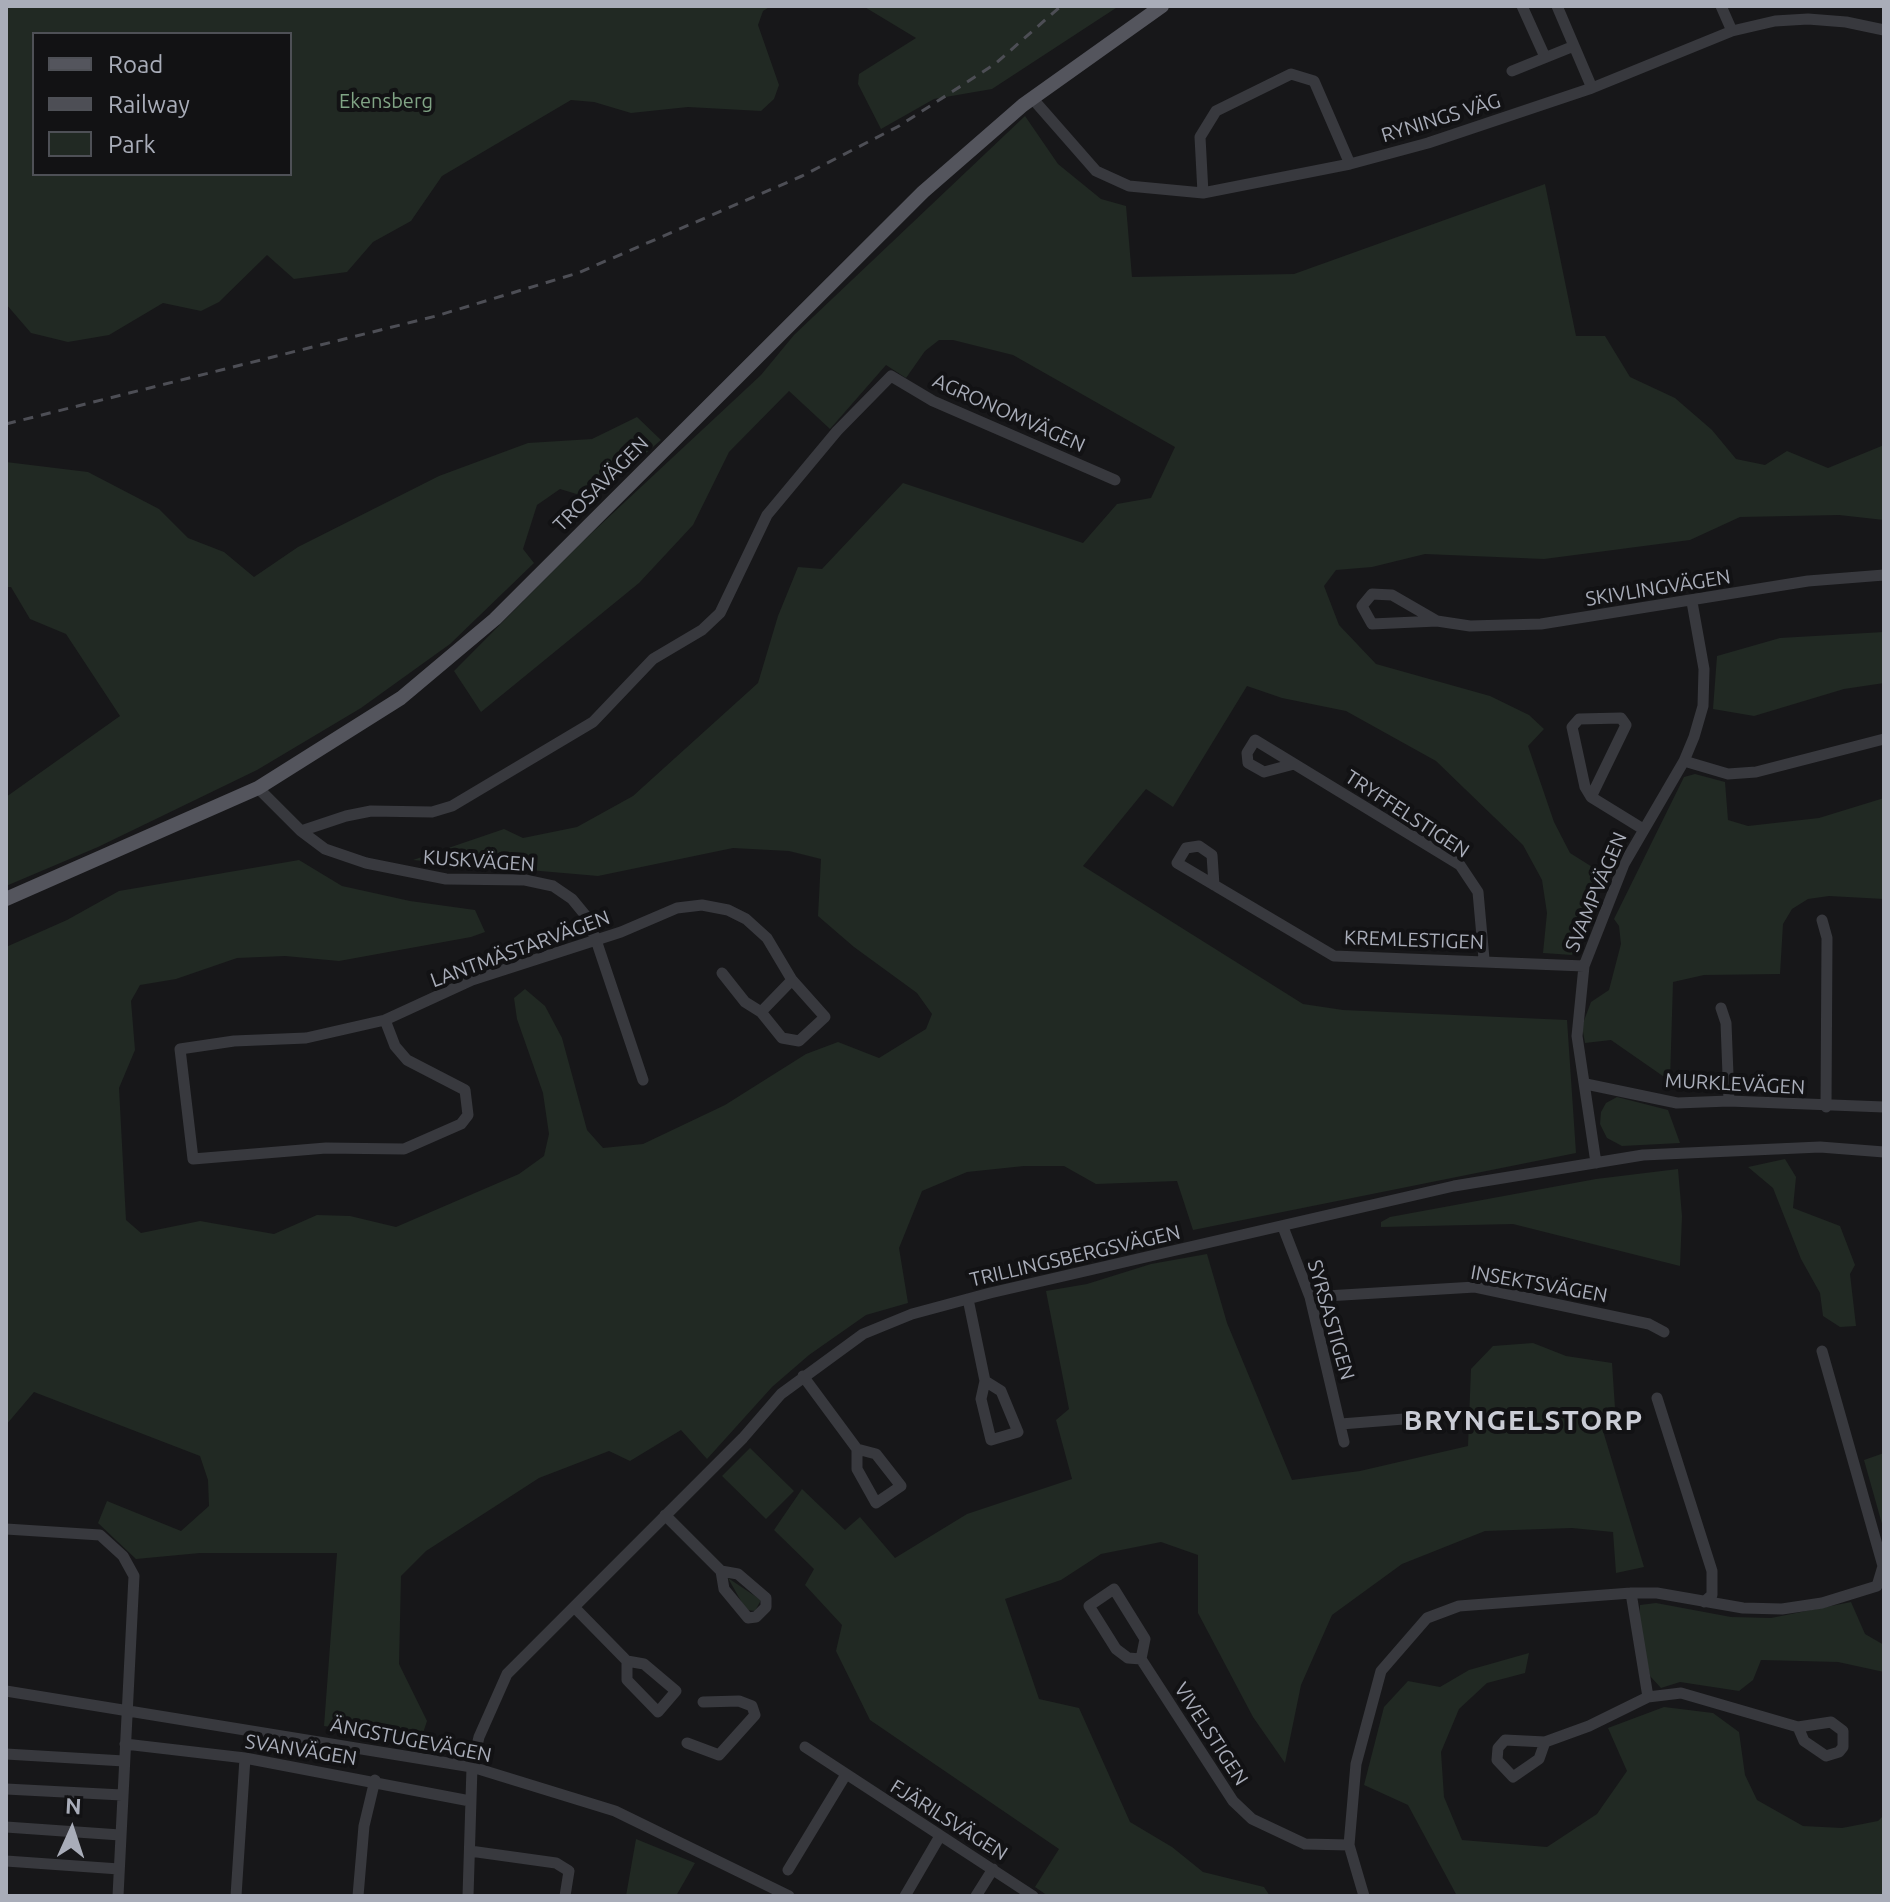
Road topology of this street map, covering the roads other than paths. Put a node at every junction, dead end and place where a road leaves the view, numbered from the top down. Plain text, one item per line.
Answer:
1 (1162, 6) edge
2 (1522, 6) edge
3 (1557, 6) edge
4 (1721, 6) edge
5 (1884, 30) edge
6 (1732, 31) junction
7 (1574, 46) junction
8 (1545, 57) junction
9 (1512, 71) dead end
10 (1592, 88) junction
11 (1032, 98) junction
12 (1350, 164) junction
13 (1203, 193) junction
14 (1115, 480) dead end
15 (1884, 575) edge
16 (1692, 602) junction
17 (1437, 621) junction
18 (1884, 739) edge
19 (1684, 761) junction
20 (1294, 764) dead end
21 (258, 788) junction
22 (1591, 797) junction
23 (1643, 829) junction
24 (301, 831) junction
25 (1214, 885) dead end
26 (6, 899) edge
27 (1822, 920) dead end
28 (596, 940) junction
29 (1484, 959) junction
30 (1584, 966) junction
31 (722, 973) dead end
32 (792, 980) junction
33 (1721, 1008) dead end
34 (761, 1012) junction
35 (385, 1020) junction
36 (643, 1080) dead end
37 (1586, 1084) junction
38 (1729, 1101) junction
39 (1826, 1107) junction
40 (1884, 1107) edge
41 (1884, 1152) edge
42 (1596, 1163) junction
43 (1283, 1227) junction
44 (1310, 1297) junction
45 (968, 1299) junction
46 (1664, 1332) dead end
47 (1822, 1351) dead end
48 (803, 1376) junction
49 (985, 1381) junction
50 (1657, 1398) dead end
51 (1429, 1417) dead end
52 (1341, 1424) junction
53 (1344, 1442) dead end
54 (857, 1449) junction
55 (665, 1515) junction
56 (6, 1529) edge
57 (721, 1571) junction
58 (1631, 1593) junction
59 (1704, 1602) junction
60 (575, 1608) junction
61 (1141, 1659) junction
62 (627, 1661) junction
63 (6, 1691) edge
64 (1648, 1697) junction
65 (703, 1702) dead end
66 (127, 1711) junction
67 (1798, 1727) dead end
68 (1545, 1742) dead end
69 (687, 1743) dead end
70 (125, 1744) junction
71 (805, 1747) dead end
72 (6, 1754) edge
73 (245, 1758) junction
74 (124, 1761) junction
75 (472, 1767) junction
76 (845, 1776) junction
77 (375, 1780) junction
78 (6, 1789) edge
79 (122, 1795) junction
80 (470, 1801) junction
81 (6, 1827) edge
82 (120, 1835) junction
83 (940, 1836) junction
84 (1349, 1845) junction
85 (470, 1851) junction
86 (6, 1861) edge
87 (119, 1869) junction
88 (993, 1869) junction
89 (788, 1870) dead end
90 (118, 1896) edge
91 (236, 1896) edge
92 (358, 1896) edge
93 (468, 1896) edge
94 (565, 1896) edge
95 (789, 1896) edge
96 (905, 1896) edge
97 (976, 1896) edge
98 (1033, 1896) edge
99 (1364, 1896) edge

1 - 11 main road, TROSAVÄGEN
2 - 8 street
3 - 7 street
4 - 6 street
5 - 6 street, RYNINGS VÄG
6 - 10 street, RYNINGS VÄG
7 - 8 street
7 - 10 street
8 - 9 street
10 - 12 street, RYNINGS VÄG
11 - 13 street, RYNINGS VÄG
11 - 21 main road, TROSAVÄGEN
12 - 13 street, RYNINGS VÄG
12 - 13 street
14 - 24 street, AGRONOMVÄGEN
15 - 16 street, SKIVLINGVÄGEN
16 - 17 street, SKIVLINGVÄGEN
16 - 19 street, SVAMPVÄGEN
17 - 17 street, SKIVLINGVÄGEN
18 - 19 street
19 - 23 street, SVAMPVÄGEN
20 - 29 street, TRYFFELSTIGEN
21 - 24 street, KUSKVÄGEN
21 - 26 main road, TROSAVÄGEN
22 - 22 street
22 - 23 street
23 - 30 street, SVAMPVÄGEN
24 - 28 street, KUSKVÄGEN
25 - 29 street, KREMLESTIGEN
27 - 39 street
28 - 32 street, LANTMÄSTARVÄGEN
28 - 35 street, LANTMÄSTARVÄGEN
28 - 36 street, KUSKVÄGEN
29 - 30 street, KREMLESTIGEN
30 - 37 street, SVAMPVÄGEN
31 - 34 street, LANTMÄSTARVÄGEN
32 - 34 street
32 - 34 street, LANTMÄSTARVÄGEN
33 - 38 street
35 - 35 street, LANTMÄSTARVÄGEN
37 - 38 street, MURKLEVÄGEN
37 - 42 street, SVAMPVÄGEN
38 - 39 street, MURKLEVÄGEN
39 - 40 street, MURKLEVÄGEN
41 - 42 street, TRILLINGSBERGSVÄGEN
42 - 43 street, TRILLINGSBERGSVÄGEN
43 - 44 street, SYRSASTIGEN
43 - 45 street, TRILLINGSBERGSVÄGEN
44 - 46 street, INSEKTSVÄGEN
44 - 52 street, SYRSASTIGEN
45 - 48 street, TRILLINGSBERGSVÄGEN
45 - 49 street
47 - 59 street
48 - 54 street
48 - 55 street, TRILLINGSBERGSVÄGEN
49 - 49 street
50 - 59 street
51 - 52 street
52 - 53 street, SYRSASTIGEN
54 - 54 street
55 - 57 street
55 - 60 street, TRILLINGSBERGSVÄGEN
56 - 66 street
57 - 57 street
58 - 59 street
58 - 64 street
58 - 84 street
60 - 62 street
60 - 75 street, TRILLINGSBERGSVÄGEN
61 - 61 street, VIVELSTIGEN
61 - 84 street, VIVELSTIGEN
62 - 62 street
63 - 66 street, ÄNGSTUGEVÄGEN
64 - 67 street
64 - 68 street
65 - 69 street
66 - 70 street
66 - 75 street, ÄNGSTUGEVÄGEN
70 - 73 street, SVANVÄGEN
70 - 74 street
71 - 76 street, FJÄRILSVÄGEN
72 - 74 street
73 - 77 street, SVANVÄGEN
73 - 91 street
74 - 79 street
75 - 80 street, TRILLINGSBERGSVÄGEN
75 - 95 street, ÄNGSTUGEVÄGEN
76 - 83 street, FJÄRILSVÄGEN
76 - 89 street
77 - 80 street, SVANVÄGEN
77 - 92 street
78 - 79 street
79 - 82 street
80 - 85 street, TRILLINGSBERGSVÄGEN
81 - 82 street
82 - 87 street
83 - 88 street, FJÄRILSVÄGEN
83 - 96 street
84 - 99 street
85 - 93 street, TRILLINGSBERGSVÄGEN
85 - 94 street
86 - 87 street
87 - 90 street
88 - 97 street
88 - 98 street, FJÄRILSVÄGEN

